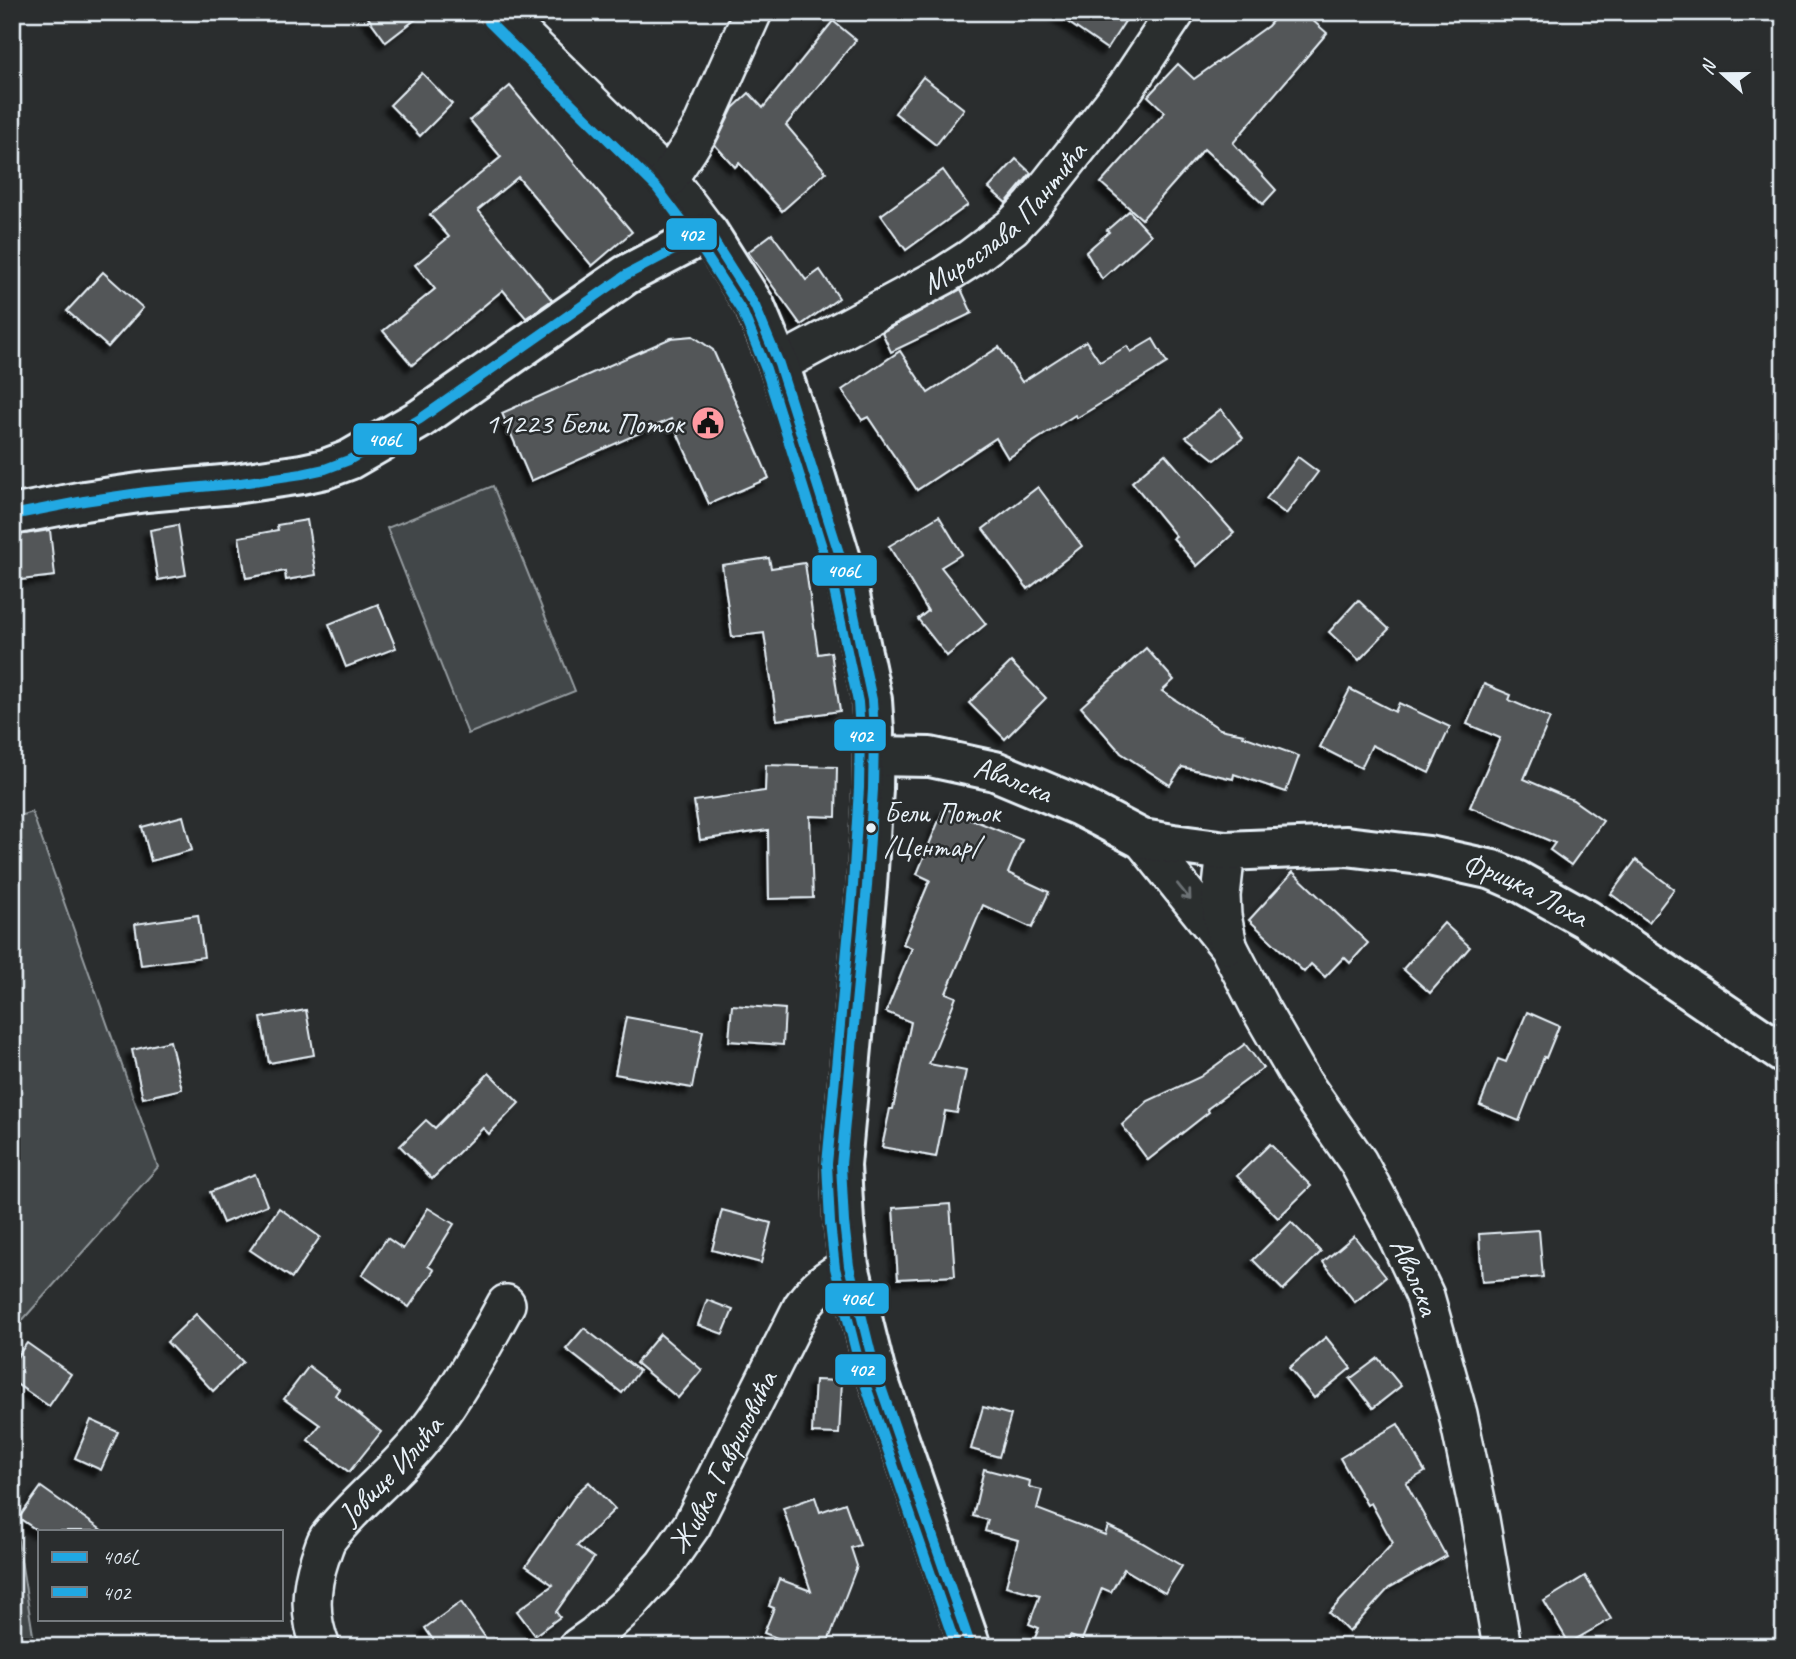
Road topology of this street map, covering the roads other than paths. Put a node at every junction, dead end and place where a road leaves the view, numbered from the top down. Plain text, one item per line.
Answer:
1 (499, 12) edge
2 (753, 12) edge
3 (1176, 12) edge
4 (668, 179) junction
5 (708, 232) junction
6 (779, 364) junction
7 (12, 515) edge
8 (874, 756) junction
9 (1142, 839) junction
10 (1226, 851) junction
11 (1228, 946) junction
12 (1784, 1054) edge
13 (849, 1266) junction
14 (506, 1304) dead end
15 (321, 1647) edge
16 (578, 1647) edge
17 (971, 1647) edge
18 (1502, 1647) edge

1 - 4 street
2 - 4 street
3 - 6 street, Мирослава Пантића
4 - 5 street
5 - 6 street
5 - 7 street
6 - 8 street
8 - 9 street, Авалска
8 - 13 street
9 - 10 street, Авалска
9 -> 11 street, Авалска
10 - 11 street, Авалска
10 - 12 street, Фрицка Лоха
11 - 18 street, Авалска
13 - 16 street, Живка Гавриловића
13 - 17 street
14 - 15 street, Јовице Илића

